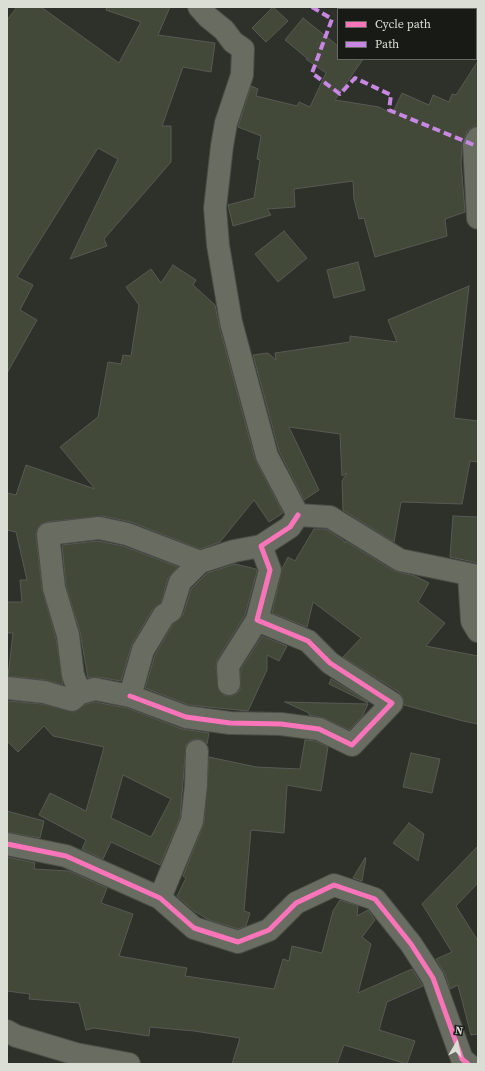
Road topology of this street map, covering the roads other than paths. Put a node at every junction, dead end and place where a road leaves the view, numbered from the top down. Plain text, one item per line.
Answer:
1 (199, 7) edge
2 (478, 138) edge
3 (478, 218) edge
4 (298, 515) junction
5 (261, 546) junction
6 (200, 562) junction
7 (474, 576) edge
8 (257, 620) junction
9 (478, 631) edge
10 (229, 684) dead end
11 (7, 688) edge
12 (80, 693) junction
13 (130, 696) junction
14 (197, 751) dead end
15 (7, 844) edge
16 (160, 898) junction
17 (7, 1031) edge
18 (129, 1064) edge
19 (468, 1064) edge

1 - 4 street
2 - 3 street
4 - 5 street
4 - 7 street
5 - 6 street
5 - 8 street
6 - 12 street
6 - 13 street
7 - 9 street
8 - 10 street
8 - 13 street
11 - 12 street
12 - 13 street
14 - 16 street
15 - 16 street
16 - 19 street
17 - 18 street

